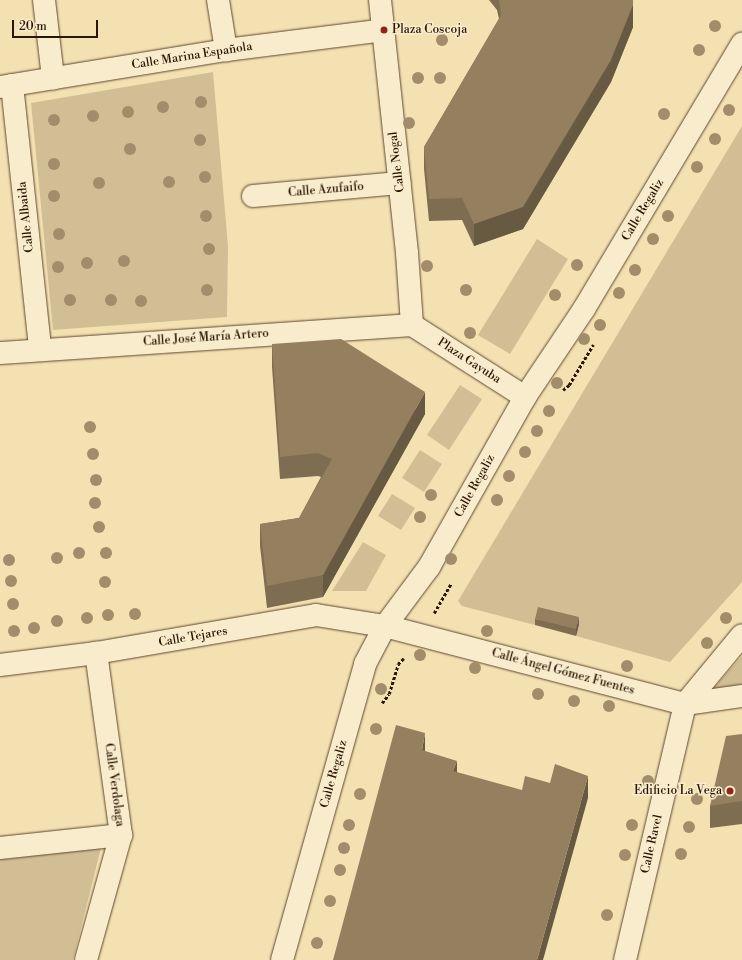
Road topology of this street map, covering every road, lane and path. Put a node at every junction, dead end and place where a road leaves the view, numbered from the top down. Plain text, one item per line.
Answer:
1 (44, 0) edge
2 (218, 0) edge
3 (380, 0) edge
4 (384, 30) junction
5 (742, 44) edge
6 (226, 50) junction
7 (53, 78) junction
8 (6, 86) edge
9 (399, 183) junction
10 (253, 196) dead end
11 (412, 325) junction
12 (40, 349) junction
13 (0, 353) edge
14 (587, 358) dead end
15 (576, 374) dead end
16 (525, 397) junction
17 (446, 592) dead end
18 (432, 616) dead end
19 (385, 626) junction
20 (742, 635) edge
21 (96, 653) junction
22 (398, 664) dead end
23 (0, 666) edge
24 (391, 686) dead end
25 (742, 696) edge
26 (685, 704) junction
27 (121, 835) junction
28 (0, 848) edge
29 (86, 960) edge
30 (282, 960) edge
31 (625, 960) edge

1 - 7 street
2 - 6 street
3 - 4 street, Calle Nogal
4 - 6 street, Calle Marina Española
4 - 9 street, Calle Nogal
5 - 16 street, Calle Regaliz
6 - 7 street, Calle Marina Española
7 - 8 street, Calle Marina Española
8 - 12 street, Calle Albaida
9 - 10 street, Calle Azufaifo
9 - 11 street, Calle Nogal
11 - 12 street, Calle José María Artero
11 - 16 street, Plaza Gayuba
12 - 13 street, Calle José María Artero
14 - 15 path
16 - 19 street, Calle Regaliz
17 - 18 path
19 - 21 street, Calle Tejares
19 - 26 street, Calle Ángel Gómez Fuentes
19 - 30 street, Calle Regaliz
20 - 26 street
21 - 23 street, Calle Tejares
21 - 27 street, Calle Verdolaga
22 - 24 path
25 - 26 street, Calle Ángel Gómez Fuentes
26 - 31 street, Calle Ravel
27 - 28 street
27 - 29 street, Calle Verdolaga

